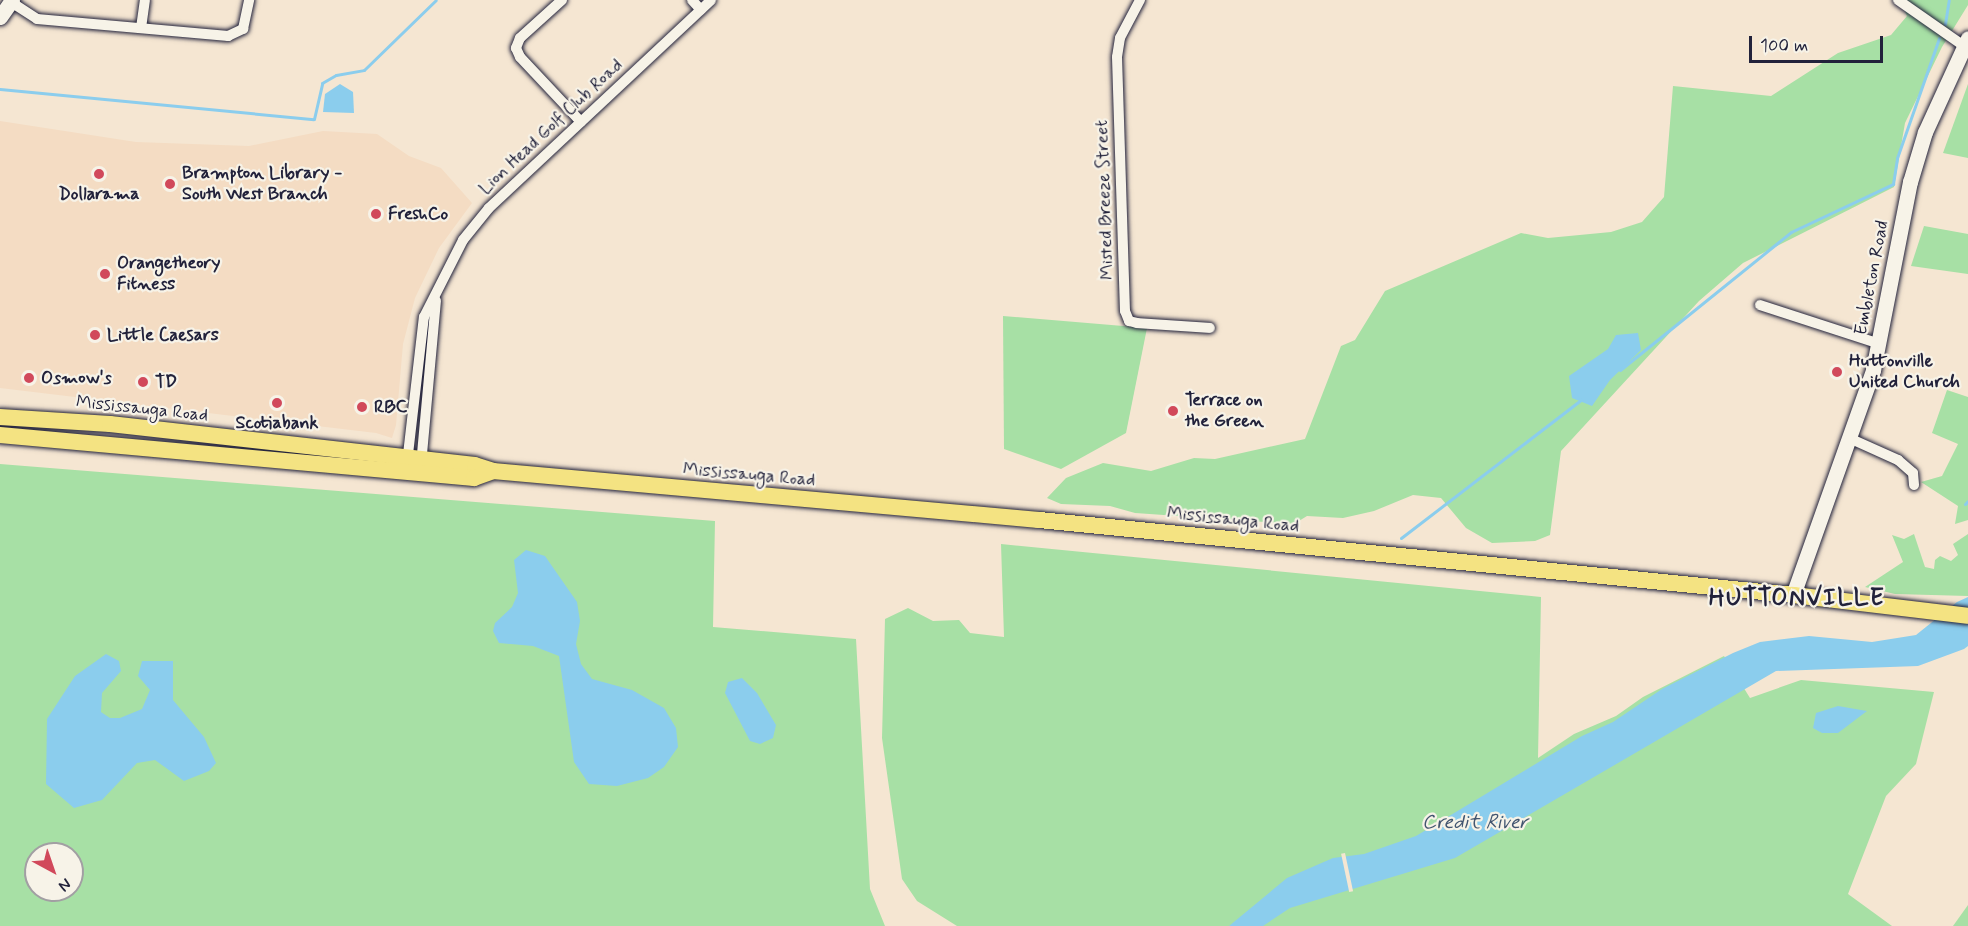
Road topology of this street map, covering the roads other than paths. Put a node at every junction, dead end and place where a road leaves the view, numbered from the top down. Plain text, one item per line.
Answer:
1 (145, 0) edge
2 (249, 0) edge
3 (562, 0) edge
4 (692, 0) edge
5 (711, 0) edge
6 (1140, 0) edge
7 (1898, 0) edge
8 (11, 1) edge
9 (701, 10) junction
10 (0, 17) edge
11 (141, 28) junction
12 (1966, 42) edge
13 (581, 122) junction
14 (1760, 305) dead end
15 (1210, 328) dead end
16 (1880, 344) junction
17 (0, 417) edge
18 (0, 435) edge
19 (1849, 438) junction
20 (414, 466) junction
21 (1914, 485) dead end
22 (1793, 595) junction
23 (1968, 616) edge

1 - 11 street
2 - 11 street
3 - 13 street
4 - 9 street
5 - 9 street, Lion Head Golf Club Road
6 - 15 street, Misted Breeze Street
7 - 12 street
8 - 10 street
8 - 11 street
9 - 13 street, Lion Head Golf Club Road
12 - 16 street, Embleton Road
13 - 20 street, Lion Head Golf Club Road
14 - 16 street
16 - 19 street, Embleton Road
17 - 20 main road, Mississauga Road
18 - 20 main road, Mississauga Road
19 - 21 street
19 - 22 street, Embleton Road
20 - 22 main road, Mississauga Road
22 - 23 main road, Mississauga Road

